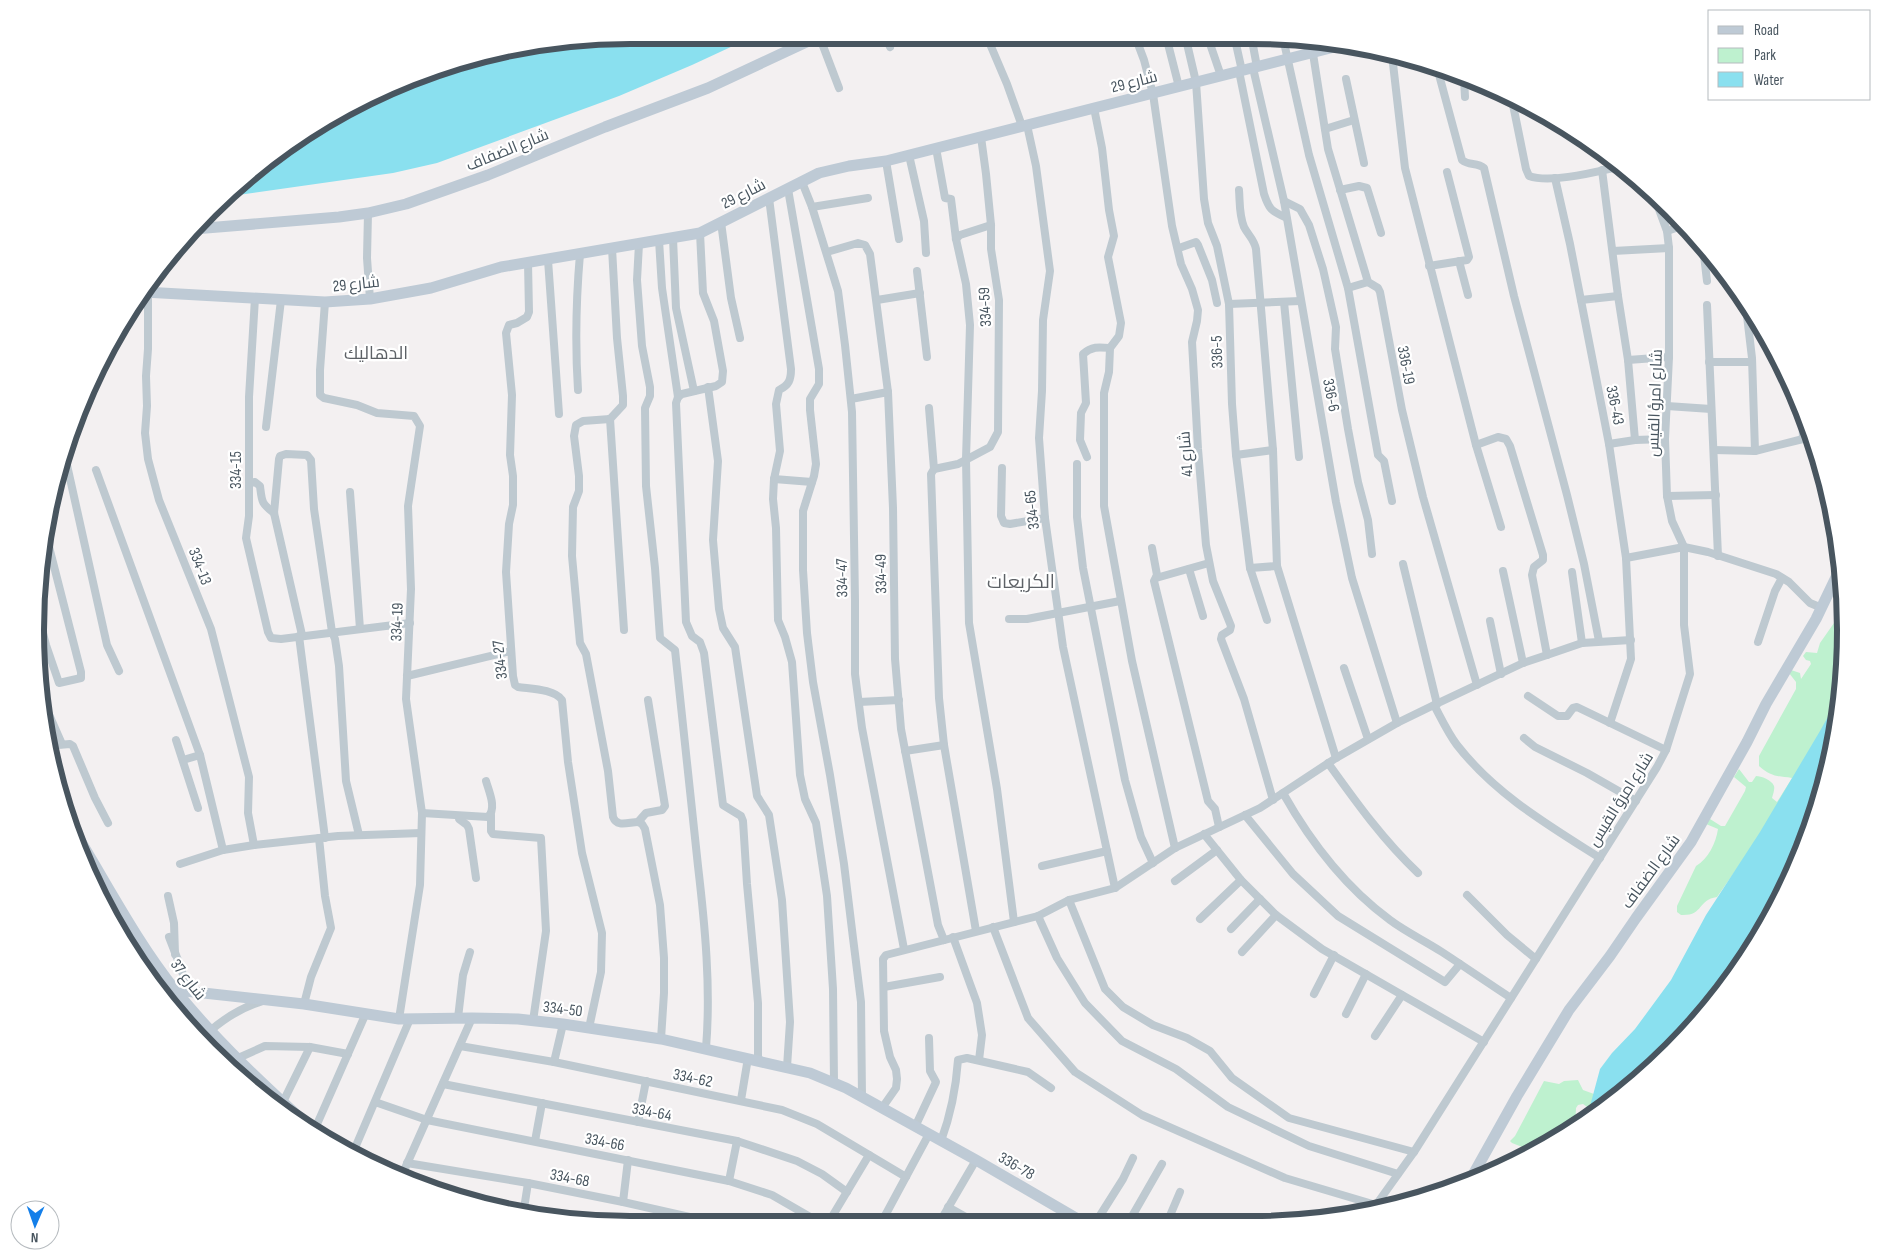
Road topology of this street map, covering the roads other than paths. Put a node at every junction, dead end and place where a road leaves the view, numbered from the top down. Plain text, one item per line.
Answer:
1 (802, 44) edge
2 (822, 44) edge
3 (889, 44) edge
4 (990, 44) edge
5 (1138, 44) edge
6 (1168, 44) edge
7 (1187, 44) edge
8 (1210, 44) edge
9 (1238, 44) edge
10 (1250, 44) edge
11 (1284, 45) edge
12 (890, 47) dead end
13 (1312, 47) edge
14 (1327, 49) edge
15 (1312, 53) junction
16 (1286, 59) junction
17 (1393, 62) edge
18 (1248, 69) junction
19 (1439, 75) edge
20 (1221, 76) junction
21 (1346, 79) dead end
22 (1196, 82) junction
23 (1464, 84) edge
24 (1179, 87) junction
25 (839, 88) dead end
26 (1152, 94) junction
27 (1465, 97) dead end
28 (1513, 106) edge
29 (1094, 108) junction
30 (1354, 120) junction
31 (1025, 126) junction
32 (1325, 129) junction
33 (981, 137) junction
34 (936, 148) junction
35 (908, 155) junction
36 (886, 161) junction
37 (1364, 164) dead end
38 (1612, 168) edge
39 (1602, 170) junction
40 (1448, 172) dead end
41 (1555, 178) junction
42 (802, 182) junction
43 (788, 188) junction
44 (1239, 190) dead end
45 (1340, 190) junction
46 (770, 198) junction
47 (868, 198) dead end
48 (1284, 201) junction
49 (812, 207) junction
50 (1659, 208) edge
51 (368, 213) junction
52 (1285, 217) junction
53 (722, 222) junction
54 (991, 225) junction
55 (1678, 227) edge
56 (202, 229) edge
57 (1667, 231) junction
58 (700, 233) junction
59 (1381, 233) dead end
60 (673, 238) junction
61 (956, 238) junction
62 (899, 239) dead end
63 (659, 240) junction
64 (639, 244) junction
65 (612, 248) junction
66 (1178, 248) junction
67 (1669, 248) junction
68 (1613, 251) junction
69 (827, 252) junction
70 (926, 253) dead end
71 (580, 254) junction
72 (1704, 258) edge
73 (548, 260) junction
74 (1459, 262) junction
75 (528, 263) junction
76 (1429, 266) junction
77 (917, 271) dead end
78 (1707, 281) dead end
79 (1368, 282) junction
80 (1348, 288) junction
81 (151, 293) edge
82 (920, 293) junction
83 (1468, 295) dead end
84 (1618, 296) junction
85 (255, 298) junction
86 (146, 299) edge
87 (370, 299) junction
88 (281, 300) junction
89 (877, 300) junction
90 (1300, 300) junction
91 (1581, 300) junction
92 (325, 302) junction
93 (1284, 302) junction
94 (1217, 303) dead end
95 (1260, 303) junction
96 (1229, 304) junction
97 (1707, 305) dead end
98 (1748, 320) edge
99 (740, 338) dead end
100 (1110, 348) junction
101 (927, 356) dead end
102 (1669, 357) junction
103 (1628, 360) junction
104 (1709, 362) junction
105 (1752, 362) junction
106 (708, 387) junction
107 (578, 390) dead end
108 (694, 391) junction
109 (888, 392) junction
110 (678, 397) junction
111 (850, 399) junction
112 (1667, 406) junction
113 (929, 408) dead end
114 (1711, 409) junction
115 (558, 414) dead end
116 (610, 419) junction
117 (266, 427) dead end
118 (1803, 433) edge
119 (1665, 439) junction
120 (1803, 439) joint
121 (1635, 440) junction
122 (1609, 444) junction
123 (1476, 445) junction
124 (1273, 450) junction
125 (1714, 450) junction
126 (1755, 451) junction
127 (1236, 455) junction
128 (1087, 457) dead end
129 (1299, 457) dead end
130 (966, 460) junction
131 (1077, 464) dead end
132 (67, 467) edge
133 (1002, 468) dead end
134 (934, 469) junction
135 (96, 470) dead end
136 (774, 479) junction
137 (812, 482) junction
138 (249, 483) junction
139 (350, 492) dead end
140 (1716, 494) junction
141 (1667, 496) junction
142 (1392, 501) dead end
143 (274, 513) junction
144 (1045, 518) junction
145 (1501, 527) dead end
146 (1684, 547) junction
147 (50, 548) edge
148 (1152, 548) dead end
149 (1372, 554) dead end
150 (1718, 556) junction
151 (1626, 558) junction
152 (1209, 563) junction
153 (1402, 564) dead end
154 (1276, 566) junction
155 (1250, 568) junction
156 (1189, 569) junction
157 (1503, 571) dead end
158 (1572, 572) dead end
159 (1156, 578) junction
160 (1782, 578) junction
161 (1835, 580) edge
162 (1120, 601) junction
163 (1091, 607) junction
164 (1822, 608) junction
165 (1060, 614) junction
166 (1203, 616) dead end
167 (1009, 619) dead end
168 (1267, 620) dead end
169 (1490, 621) dead end
170 (410, 623) junction
171 (360, 629) junction
172 (624, 630) dead end
173 (332, 632) junction
174 (300, 635) junction
175 (44, 638) edge
176 (1631, 640) junction
177 (1599, 641) junction
178 (1758, 642) dead end
179 (1582, 643) junction
180 (511, 651) junction
181 (1547, 655) junction
182 (1523, 663) junction
183 (1344, 668) dead end
184 (119, 671) dead end
185 (1501, 674) junction
186 (408, 676) junction
187 (1477, 685) junction
188 (1528, 696) dead end
189 (648, 700) dead end
190 (899, 700) junction
191 (858, 702) junction
192 (1435, 704) junction
193 (51, 720) edge
194 (1397, 723) junction
195 (1610, 723) junction
196 (1524, 738) dead end
197 (1368, 739) junction
198 (176, 740) dead end
199 (62, 744) junction
200 (55, 745) edge
201 (944, 745) junction
202 (1666, 750) junction
203 (905, 751) junction
204 (200, 755) junction
205 (1336, 758) junction
206 (182, 760) junction
207 (1328, 763) junction
208 (486, 781) dead end
209 (1283, 793) junction
210 (1272, 800) junction
211 (1636, 801) junction
212 (198, 808) dead end
213 (422, 813) junction
214 (491, 815) junction
215 (1245, 815) junction
216 (459, 816) junction
217 (638, 822) junction
218 (108, 823) dead end
219 (1219, 828) junction
220 (421, 833) junction
221 (1204, 834) junction
222 (359, 835) junction
223 (322, 838) junction
224 (254, 845) junction
225 (1175, 848) junction
226 (223, 850) junction
227 (1217, 850) junction
228 (87, 851) edge
229 (1107, 851) junction
230 (1600, 858) junction
231 (1153, 863) junction
232 (180, 864) dead end
233 (1042, 866) dead end
234 (1418, 873) dead end
235 (476, 878) dead end
236 (1175, 880) dead end
237 (1241, 880) junction
238 (1114, 888) junction
239 (1467, 894) dead end
240 (168, 896) dead end
241 (1260, 899) junction
242 (1069, 900) junction
243 (1276, 915) junction
244 (1038, 916) junction
245 (1200, 919) dead end
246 (1014, 922) junction
247 (993, 927) junction
248 (1231, 929) dead end
249 (976, 931) junction
250 (130, 936) edge
251 (169, 937) dead end
252 (953, 937) junction
253 (944, 940) junction
254 (135, 943) edge
255 (904, 949) junction
256 (470, 952) dead end
257 (1242, 952) dead end
258 (175, 954) junction
259 (1334, 955) junction
260 (1536, 960) junction
261 (1460, 964) junction
262 (1366, 974) junction
263 (940, 977) dead end
264 (884, 987) junction
265 (176, 990) junction
266 (188, 992) junction
267 (1314, 994) dead end
268 (1402, 995) junction
269 (1511, 998) junction
270 (265, 1000) junction
271 (304, 1004) junction
272 (366, 1013) junction
273 (1346, 1014) dead end
274 (458, 1018) junction
275 (472, 1018) junction
276 (405, 1019) junction
277 (533, 1021) junction
278 (563, 1024) junction
279 (590, 1028) junction
280 (210, 1031) junction
281 (1375, 1036) dead end
282 (929, 1038) dead end
283 (661, 1039) junction
284 (1484, 1042) junction
285 (460, 1046) junction
286 (310, 1047) junction
287 (706, 1048) junction
288 (348, 1054) junction
289 (236, 1059) junction
290 (753, 1059) junction
291 (979, 1060) junction
292 (554, 1062) junction
293 (787, 1067) junction
294 (646, 1081) junction
295 (834, 1082) junction
296 (443, 1084) junction
297 (1051, 1088) dead end
298 (862, 1097) junction
299 (740, 1100) junction
300 (283, 1102) joint
301 (375, 1102) junction
302 (542, 1103) junction
303 (882, 1108) junction
304 (427, 1120) junction
305 (638, 1122) junction
306 (317, 1125) edge
307 (915, 1127) junction
308 (929, 1134) junction
309 (535, 1141) junction
310 (736, 1141) junction
311 (940, 1141) junction
312 (355, 1147) edge
313 (1414, 1152) junction
314 (869, 1155) junction
315 (1133, 1158) dead end
316 (628, 1160) junction
317 (976, 1160) junction
318 (407, 1163) junction
319 (1162, 1164) dead end
320 (404, 1171) edge
321 (1474, 1172) edge
322 (1398, 1174) junction
323 (906, 1177) junction
324 (729, 1181) junction
325 (528, 1183) junction
326 (847, 1192) junction
327 (1180, 1192) dead end
328 (623, 1202) junction
329 (1378, 1202) edge
330 (1371, 1204) edge
331 (524, 1206) edge
332 (948, 1207) junction
333 (684, 1216) edge
334 (810, 1216) edge
335 (832, 1216) edge
336 (885, 1216) edge
337 (943, 1216) edge
338 (964, 1216) edge
339 (1072, 1216) edge
340 (1100, 1216) edge
341 (1133, 1216) edge
342 (1170, 1216) edge

1 - 51 street, شارع الضفاف
2 - 25 street
3 - 12 street
4 - 31 street, 334-65
5 - 26 street, شارع 41
6 - 24 street
7 - 22 street, 336-5
8 - 20 street
9 - 18 street
10 - 18 street
11 - 16 street
13 - 15 street, 336-19
14 - 15 street, شارع 29
15 - 16 street, شارع 29
15 - 32 street, 336-19
16 - 18 street, شارع 29
16 - 80 street
17 - 76 street
18 - 20 street, شارع 29
18 - 48 street, 336-6
18 - 52 street
19 - 177 street
20 - 22 street, شارع 29
21 - 30 street
22 - 24 street, شارع 29
22 - 96 street, 336-5
23 - 27 street
24 - 26 street, شارع 29
26 - 29 street, شارع 29
26 - 66 street, شارع 41
28 - 41 street
29 - 31 street, شارع 29
29 - 100 street
30 - 32 street
30 - 37 street
31 - 33 street, شارع 29
31 - 144 street, 334-65
32 - 45 street, 336-19
33 - 34 street, شارع 29
33 - 54 street, 334-59
34 - 35 street, شارع 29
34 - 61 street
35 - 36 street, شارع 29
35 - 70 street
36 - 42 street, شارع 29
36 - 62 street
38 - 39 street
39 - 41 street
39 - 68 street
40 - 74 street
41 - 91 street, 336-43
42 - 43 street, شارع 29
42 - 49 street, 334-47
43 - 46 street, شارع 29
43 - 137 street
44 - 95 street
45 - 59 street
45 - 79 street, 336-19
46 - 53 street, شارع 29
46 - 136 street
47 - 49 street
48 - 52 street, 336-6
48 - 149 street
49 - 69 street, 334-47
50 - 57 street, شارع امرؤ القيس
51 - 56 street, شارع الضفاف
51 - 87 street
52 - 90 street, 336-6
53 - 58 street, شارع 29
53 - 99 street
54 - 61 street
54 - 130 street, 334-59
55 - 57 street
57 - 67 street, شارع امرؤ القيس
58 - 60 street, شارع 29
58 - 106 street
60 - 63 street, شارع 29
60 - 108 street
61 - 130 street
63 - 64 street, شارع 29
63 - 110 street
64 - 65 street, شارع 29
64 - 287 street
65 - 71 street, شارع 29
65 - 116 street
66 - 94 street
66 - 152 street, شارع 41
67 - 68 street
67 - 102 street, شارع امرؤ القيس
68 - 84 street
69 - 89 street, 334-49
69 - 111 street, 334-47
71 - 73 street, شارع 29
71 - 107 street
72 - 78 street
73 - 75 street, شارع 29
73 - 115 street
74 - 76 street
74 - 83 street
75 - 87 street, شارع 29
75 - 180 street, 334-27
76 - 123 street
77 - 82 street
79 - 80 street
79 - 187 street, 336-19
80 - 142 street
81 - 85 street, شارع 29
82 - 89 street
82 - 101 street
84 - 91 street
84 - 103 street
85 - 88 street, شارع 29
85 - 138 street, 334-15
86 - 224 street, 334-13
87 - 92 street, شارع 29
88 - 92 street, شارع 29
88 - 117 street
89 - 109 street, 334-49
90 - 93 street
90 - 194 street, 336-6
91 - 122 street, 336-43
92 - 170 street, 334-19
93 - 95 street
93 - 129 street
95 - 96 street
95 - 124 street
96 - 127 street, 336-5
97 - 104 street
98 - 105 street
100 - 128 street
100 - 162 street
102 - 103 street
102 - 112 street, شارع امرؤ القيس
103 - 121 street
104 - 105 street
104 - 114 street
105 - 126 street
106 - 108 street
106 - 293 street
108 - 110 street
109 - 111 street
109 - 190 street, 334-49
110 - 290 street
111 - 191 street, 334-47
112 - 114 street
112 - 119 street, شارع امرؤ القيس
113 - 134 street
114 - 125 street
116 - 172 street
116 - 217 street
118 - 120 street
119 - 121 street
119 - 141 street, شارع امرؤ القيس
120 - 126 street
121 - 122 street
122 - 151 street, 336-43
123 - 145 street
123 - 181 street
124 - 127 street
124 - 154 street
125 - 126 street
125 - 140 street
127 - 155 street, 336-5
130 - 134 street, 334-59
130 - 246 street
131 - 163 street
132 - 184 street
133 - 144 street
134 - 201 street
135 - 204 street
136 - 137 street
136 - 295 street
137 - 298 street
138 - 143 street
138 - 174 street, 334-15
139 - 171 street
140 - 141 street
140 - 150 street
141 - 146 street, شارع امرؤ القيس
143 - 173 street
143 - 174 street
144 - 165 street, 334-65
146 - 150 street
146 - 151 street
146 - 202 street, شارع امرؤ القيس
147 - 175 street
148 - 159 street
150 - 160 street
151 - 176 street, 336-43
152 - 156 street
152 - 210 street, شارع 41
153 - 192 street
154 - 155 street
154 - 205 street
155 - 168 street, 336-5
156 - 159 street
156 - 166 street
157 - 182 street
158 - 179 street
159 - 219 street
160 - 164 street
160 - 178 street
161 - 164 street, شارع الضفاف
162 - 163 street
162 - 225 street
163 - 165 street
163 - 231 street
164 - 321 street, شارع الضفاف
165 - 167 street
165 - 229 street, 334-65
169 - 185 street
170 - 171 street
170 - 186 street, 334-19
171 - 173 street
173 - 174 street
173 - 222 street
174 - 223 street
176 - 177 street
176 - 195 street, 336-43
177 - 179 street
179 - 181 street
180 - 186 street
180 - 279 street, 334-27
181 - 182 street
182 - 185 street
183 - 197 street
185 - 187 street
186 - 213 street, 334-19
187 - 192 street
188 - 195 street
189 - 217 street
190 - 191 street
190 - 203 street, 334-49
191 - 255 street, 334-47
192 - 194 street
192 - 230 street
193 - 199 street
194 - 197 street
195 - 202 street
196 - 211 street
197 - 205 street
198 - 206 street
199 - 200 street
199 - 218 street
201 - 203 street
201 - 249 street
202 - 211 street, شارع امرؤ القيس
203 - 253 street, 334-49
204 - 206 street
204 - 226 street
205 - 207 street
206 - 212 street
207 - 209 street
207 - 234 street
208 - 214 street
209 - 210 street
209 - 261 street
210 - 215 street
211 - 230 street, شارع امرؤ القيس
213 - 216 street
213 - 220 street, 334-19
214 - 216 street
214 - 277 street
215 - 219 street
215 - 261 street
216 - 235 street
217 - 283 street
219 - 221 street
220 - 222 street
220 - 276 street, 334-19
221 - 225 street
221 - 227 street
222 - 223 street
223 - 224 street
223 - 271 street
224 - 226 street
225 - 231 street
226 - 232 street
227 - 236 street
227 - 237 street
228 - 250 street, شارع 37
229 - 233 street
229 - 238 street, 334-65
230 - 260 street, شارع امرؤ القيس
231 - 238 street
237 - 241 street
237 - 245 street
238 - 242 street
239 - 260 street
240 - 258 street
241 - 243 street
241 - 248 street
242 - 244 street
242 - 313 street
243 - 257 street
243 - 259 street
244 - 246 street
244 - 322 street
246 - 247 street
247 - 249 street
247 - 330 street
249 - 252 street
251 - 258 street
252 - 253 street
252 - 291 street
253 - 255 street
254 - 265 street, شارع 37
255 - 264 street
256 - 274 street
258 - 266 street
259 - 262 street
259 - 267 street
260 - 269 street, شارع امرؤ القيس
261 - 269 street
262 - 268 street
262 - 273 street
263 - 264 street
264 - 303 street
265 - 266 street, 334-50
265 - 280 street, شارع 37
266 - 270 street, 334-50
268 - 281 street
268 - 284 street
269 - 284 street, شارع امرؤ القيس
270 - 271 street, 334-50
270 - 280 street
271 - 272 street, 334-50
272 - 276 street, 334-50
272 - 288 street
274 - 275 street, 334-50
274 - 276 street, 334-50
275 - 277 street, 334-50
275 - 285 street
276 - 301 street, 334-19
277 - 278 street, 334-50
278 - 279 street, 334-50
278 - 292 street
279 - 283 street, 334-50
280 - 289 street, شارع 37
282 - 307 street
283 - 287 street, 334-50
284 - 313 street, شارع امرؤ القيس
285 - 292 street, 334-62
285 - 296 street
286 - 288 street
286 - 289 street
286 - 300 street
287 - 290 street, 334-50
288 - 306 street
289 - 300 street, شارع 37
290 - 293 street, 334-50
290 - 299 street
291 - 297 street
291 - 311 street
292 - 294 street, 334-62
293 - 295 street, 334-50
294 - 299 street, 334-62
294 - 305 street
295 - 298 street, 334-50
296 - 302 street, 334-64
296 - 304 street
298 - 303 street, 334-50
299 - 314 street, 334-62
301 - 304 street, 334-66
301 - 312 street, 334-19
302 - 305 street, 334-64
302 - 309 street
303 - 307 street, 334-50
304 - 309 street, 334-66
304 - 318 street
305 - 310 street, 334-64
307 - 308 street, 334-50
308 - 311 street, 336-78
308 - 323 street
309 - 316 street, 334-66
310 - 324 street
310 - 326 street, 334-64
311 - 317 street, 336-78
313 - 322 street, شارع امرؤ القيس
314 - 323 street, 334-62
314 - 326 street
315 - 340 street
316 - 324 street, 334-66
316 - 328 street
317 - 332 street
317 - 339 street, 336-78
318 - 320 street
318 - 325 street, 334-68
319 - 341 street
322 - 329 street, شارع امرؤ القيس
323 - 336 street
324 - 334 street, 334-66
325 - 328 street, 334-68
325 - 331 street
326 - 335 street
327 - 342 street
328 - 333 street, 334-68
332 - 337 street
332 - 338 street

